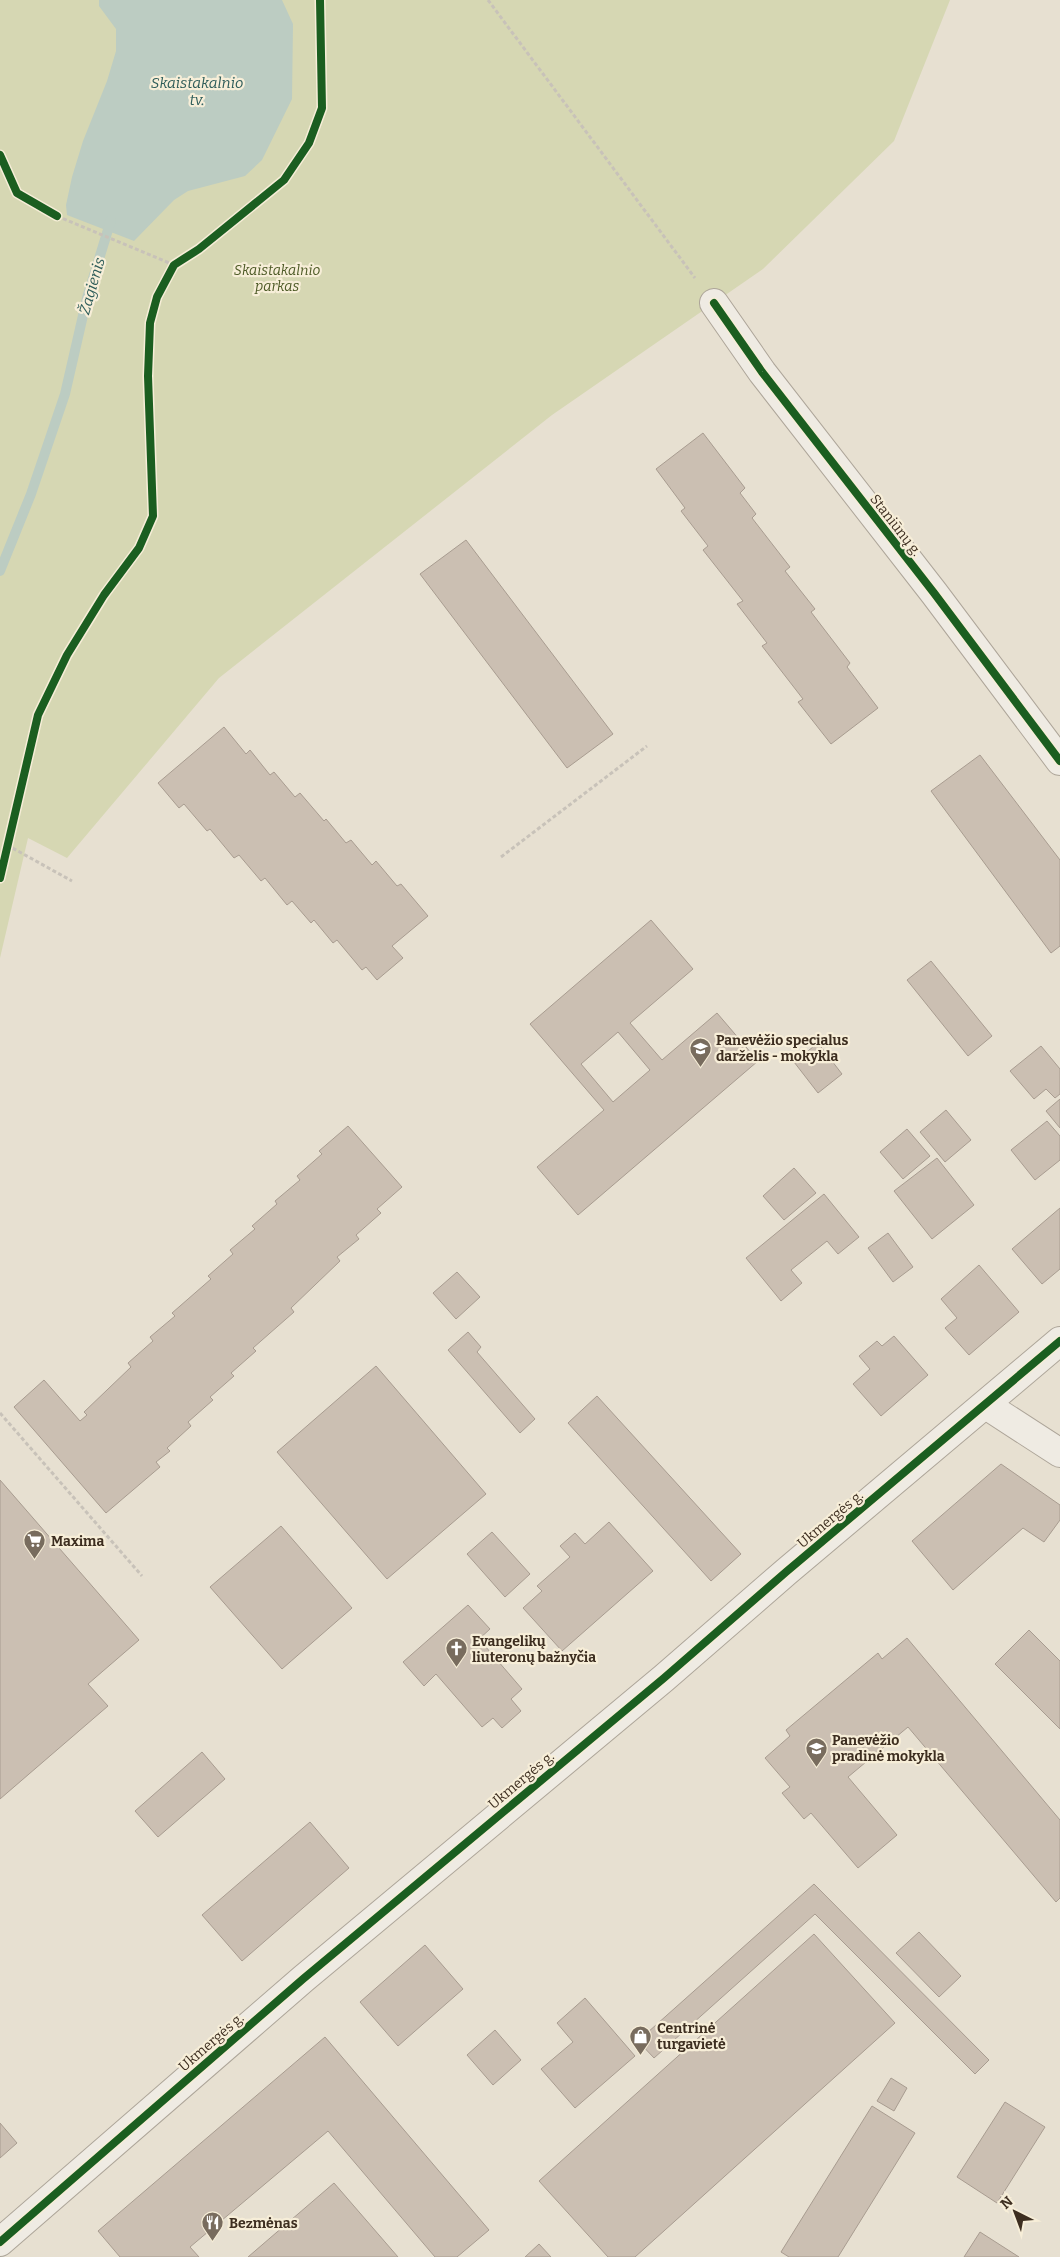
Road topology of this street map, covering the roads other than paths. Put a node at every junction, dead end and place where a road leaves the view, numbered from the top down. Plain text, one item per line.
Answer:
1 (714, 303) road end
2 (1060, 761) edge
3 (1060, 1341) edge
4 (986, 1405) junction
5 (1060, 1453) edge
6 (0, 2242) edge

1 - 2 street, Staniūnų g.
3 - 4 street, Ukmergės g.
4 - 5 street
4 - 6 street, Ukmergės g.

